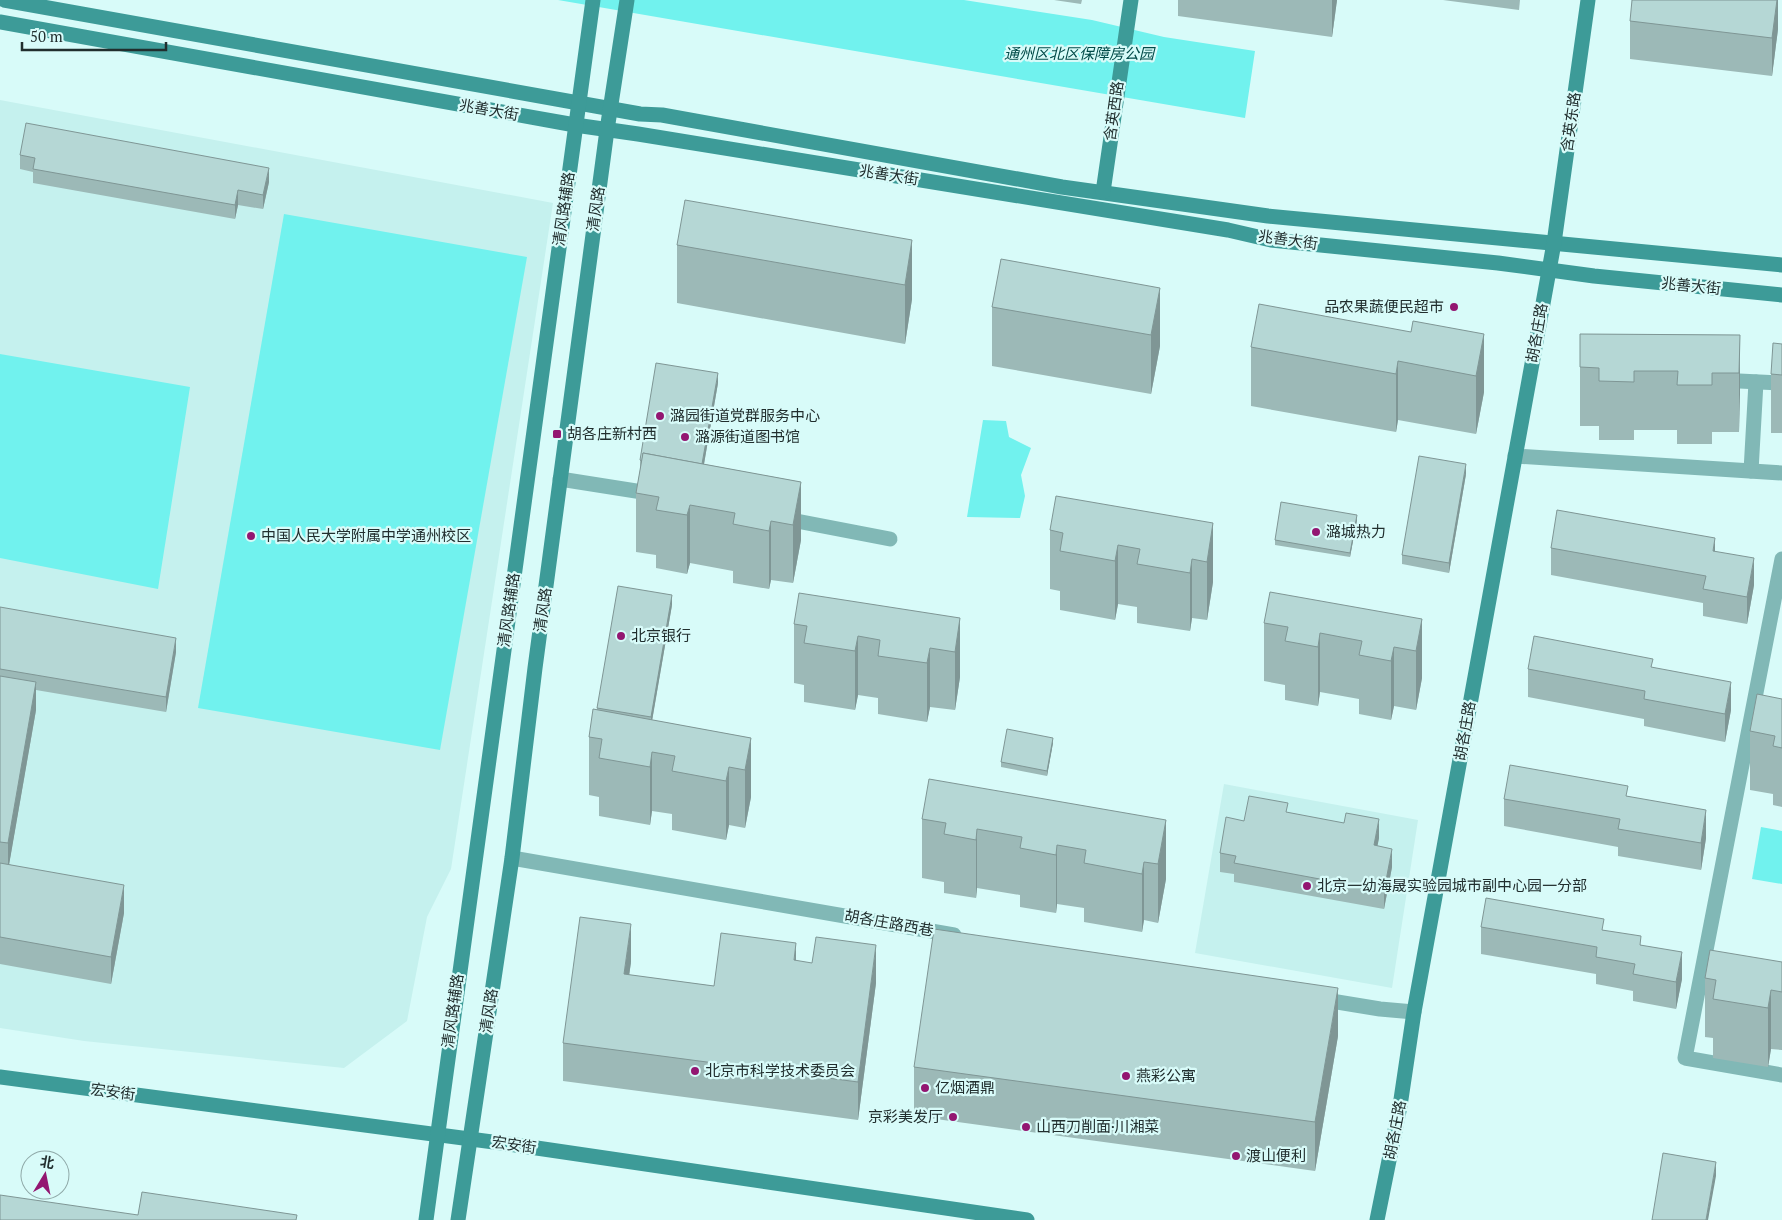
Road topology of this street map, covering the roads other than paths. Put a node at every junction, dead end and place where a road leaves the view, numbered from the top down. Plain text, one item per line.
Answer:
1 (4, 0) edge
2 (593, 0) edge
3 (627, 0) edge
4 (1130, 0) edge
5 (1588, 0) edge
6 (0, 22) edge
7 (578, 102) junction
8 (610, 108) junction
9 (575, 125) junction
10 (607, 130) junction
11 (1103, 192) junction
12 (1554, 243) junction
13 (1782, 265) edge
14 (1548, 270) junction
15 (1782, 294) edge
16 (1707, 379) edge
17 (1756, 382) junction
18 (1782, 383) edge
19 (1515, 456) junction
20 (1752, 470) junction
21 (1782, 473) edge
22 (560, 479) junction
23 (668, 496) edge
24 (764, 514) edge
25 (890, 539) dead end
26 (1782, 559) edge
27 (512, 858) junction
28 (969, 937) edge
29 (1302, 996) edge
30 (1414, 1012) junction
31 (1782, 1075) edge
32 (0, 1077) edge
33 (436, 1134) junction
34 (470, 1139) junction
35 (426, 1220) edge
36 (458, 1220) edge
37 (1027, 1220) edge
38 (1377, 1220) edge

1 - 7 street, 兆善大街
2 - 7 street, 清风路辅路
3 - 8 street, 清风路
4 - 11 street, 含英西路
5 - 12 street, 含英东路
6 - 9 street, 兆善大街
7 - 8 street, 兆善大街
7 - 9 street, 清风路辅路
8 - 10 street, 清风路
8 - 11 street, 兆善大街
9 - 10 street, 兆善大街
9 - 33 street, 清风路辅路
10 - 14 street, 兆善大街
10 - 22 street, 清风路
11 - 12 street, 兆善大街
12 - 13 street, 兆善大街
12 - 14 street, 胡各庄路
14 - 15 street, 兆善大街
14 - 19 street, 胡各庄路
16 - 17 street
17 - 18 street
17 - 20 street
19 - 20 street
19 - 30 street, 胡各庄路
20 - 21 street
22 - 23 street
22 - 27 street, 清风路
24 - 25 street
26 - 31 street
27 - 28 street, 胡各庄路西巷
27 - 34 street, 清风路
29 - 30 street
30 - 38 street, 胡各庄路
32 - 33 street, 宏安街
33 - 34 street, 宏安街
33 - 35 street, 清风路辅路
34 - 36 street, 清风路
34 - 37 street, 宏安街

